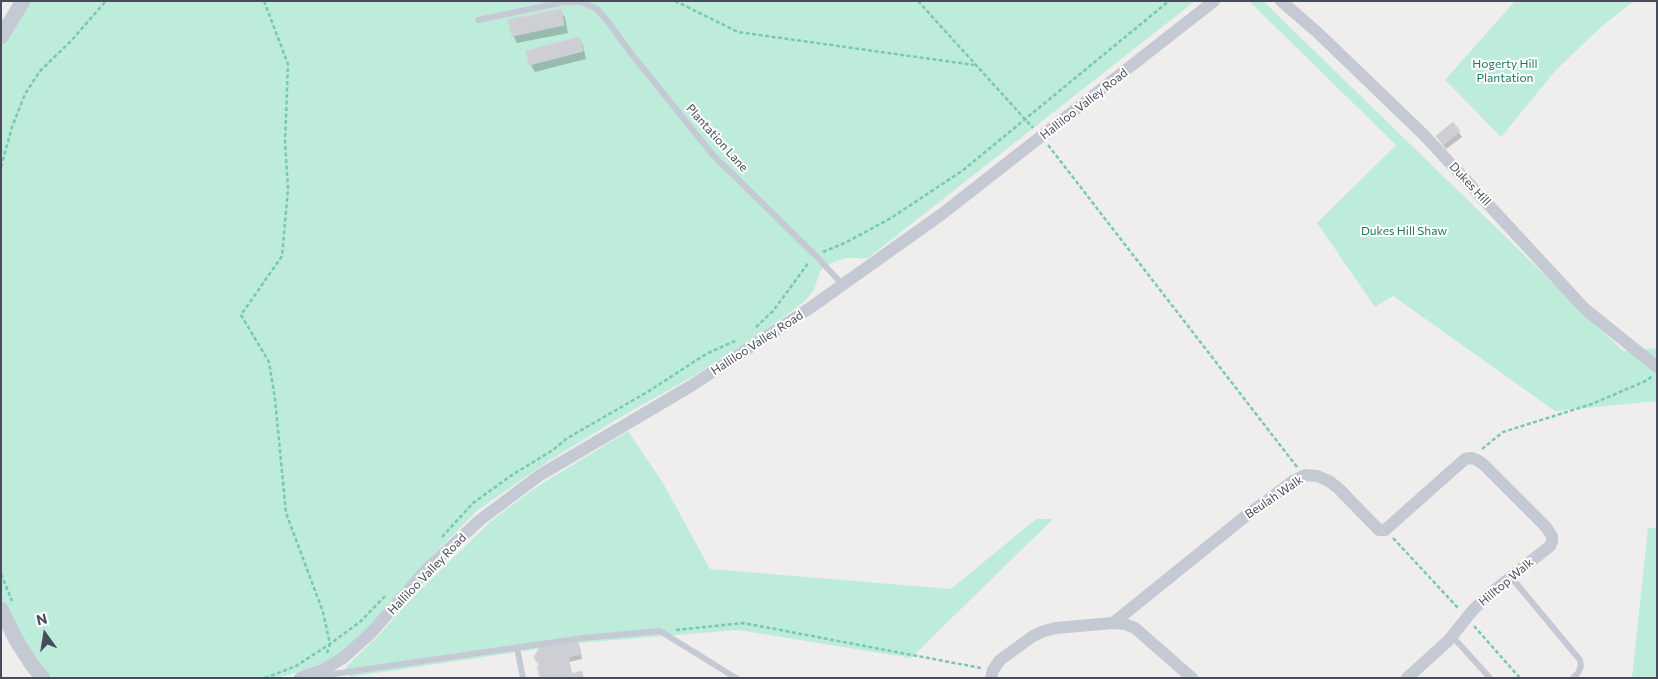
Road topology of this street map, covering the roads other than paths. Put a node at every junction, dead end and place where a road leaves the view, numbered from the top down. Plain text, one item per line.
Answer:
1 (23, 1) edge
2 (1214, 1) edge
3 (1281, 1) edge
4 (581, 2) edge
5 (478, 20) dead end
6 (1, 37) edge
7 (843, 285) junction
8 (1657, 367) edge
9 (1385, 530) joint
10 (1511, 577) junction
11 (8, 607) edge
12 (1113, 623) junction
13 (1452, 636) junction
14 (517, 648) junction
15 (326, 674) edge
16 (992, 674) edge
17 (43, 678) edge
18 (300, 678) edge
19 (523, 678) edge
20 (736, 678) edge
21 (1192, 678) edge
22 (1408, 678) edge
23 (1490, 678) edge
24 (1573, 678) edge

1 - 6 street
2 - 7 street, Halliloo Valley Road
3 - 8 street, Dukes Hill
4 - 5 lane
4 - 7 lane, Plantation Lane
7 - 15 street, Halliloo Valley Road
9 - 10 street, Hilltop Walk
9 - 12 street, Beulah Walk
10 - 13 street, Hilltop Walk
10 - 24 lane
11 - 17 street
12 - 16 street
12 - 21 street
13 - 22 street, Hilltop Walk
13 - 23 lane
14 - 15 lane
14 - 19 lane
14 - 20 lane
15 - 18 street, Halliloo Valley Road

